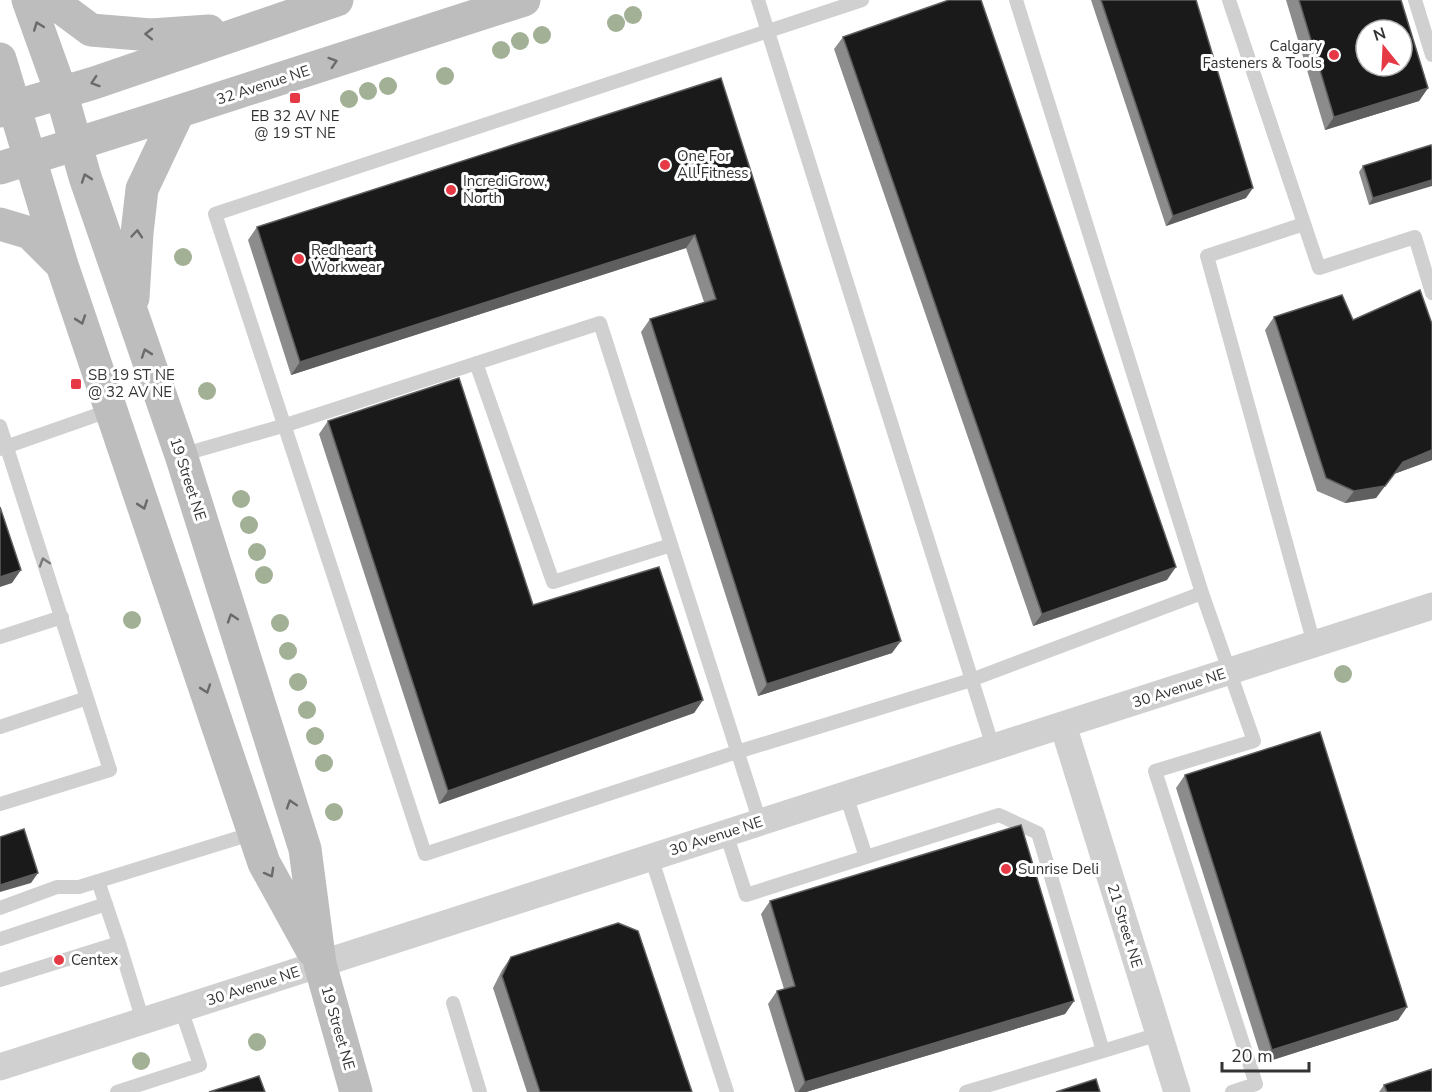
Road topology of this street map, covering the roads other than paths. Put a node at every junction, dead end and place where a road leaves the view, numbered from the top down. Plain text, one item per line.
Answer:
1 (28, 0) edge
2 (54, 0) edge
3 (337, 0) edge
4 (524, 0) edge
5 (758, 0) edge
6 (862, 0) edge
7 (1016, 0) edge
8 (1229, 0) edge
9 (1414, 0) edge
10 (249, 29) junction
11 (767, 31) junction
12 (1432, 55) edge
13 (0, 59) edge
14 (61, 92) junction
15 (8, 108) edge
16 (178, 113) junction
17 (74, 143) junction
18 (31, 158) junction
19 (0, 168) edge
20 (0, 224) edge
21 (1304, 224) junction
22 (62, 265) junction
23 (1432, 293) edge
24 (132, 313) junction
25 (477, 363) junction
26 (111, 410) junction
27 (286, 425) junction
28 (0, 426) edge
29 (3, 447) edge
30 (181, 455) junction
31 (671, 545) junction
32 (1202, 593) junction
33 (1432, 606) edge
34 (62, 617) junction
35 (0, 637) edge
36 (1314, 644) junction
37 (1230, 671) junction
38 (971, 680) junction
39 (87, 698) junction
40 (1063, 725) junction
41 (0, 727) edge
42 (993, 747) junction
43 (737, 752) junction
44 (846, 795) junction
45 (0, 804) edge
46 (760, 822) junction
47 (254, 832) junction
48 (726, 833) junction
49 (651, 857) junction
50 (866, 857) junction
51 (98, 881) junction
52 (106, 904) junction
53 (0, 908) edge
54 (0, 939) edge
55 (119, 943) junction
56 (320, 964) junction
57 (0, 980) edge
58 (453, 1003) dead end
59 (181, 1009) junction
60 (143, 1021) junction
61 (1159, 1034) junction
62 (1103, 1051) junction
63 (0, 1067) edge
64 (117, 1092) edge
65 (356, 1092) edge
66 (480, 1092) edge
67 (727, 1092) edge
68 (966, 1092) edge
69 (1177, 1092) edge
70 (1232, 1092) edge

14 -> 1 street, 19 Street NE
10 -> 2 street
3 - 10 street
16 -> 4 street, 32 Avenue NE
5 - 11 lane
6 - 11 lane
7 - 32 lane
8 - 21 lane
9 - 12 lane
10 -> 14 street
11 - 27 lane
11 - 38 lane
13 - 15 street, 19 Street NE
14 - 15 street
14 - 17 street, 19 Street NE
15 - 18 street, 19 Street NE
16 - 17 street, 32 Avenue NE
24 -> 16 street
17 - 18 street, 32 Avenue NE
24 -> 17 street, 19 Street NE
18 - 19 street, 32 Avenue NE
18 - 22 street, 19 Street NE
20 - 22 street
21 - 23 lane
21 - 36 lane
22 -> 26 street, 19 Street NE
30 -> 24 street, 19 Street NE
25 - 27 lane
25 - 31 lane
25 - 31 lane
26 - 29 lane
26 -> 47 street, 19 Street NE
27 - 30 lane
27 - 43 lane
28 - 29 lane
34 -> 29 lane
56 -> 30 street, 19 Street NE
31 - 43 lane
32 - 37 lane
32 - 38 lane
33 - 36 street, 30 Avenue NE
34 - 35 lane
34 - 39 lane
36 - 37 street, 30 Avenue NE
37 - 40 street, 30 Avenue NE
37 - 70 lane
38 - 42 lane
38 - 43 lane
39 - 41 lane
39 - 45 lane
40 - 42 street, 30 Avenue NE
40 - 61 street, 21 Street NE
42 - 44 street, 30 Avenue NE
43 - 46 lane
44 - 46 street, 30 Avenue NE
44 - 50 lane
46 - 48 street, 30 Avenue NE
47 - 51 lane
47 -> 56 street, 19 Street NE
48 - 49 street, 30 Avenue NE
48 - 50 lane
49 - 56 street, 30 Avenue NE
49 - 67 lane
50 - 62 lane
51 - 52 lane
51 - 53 lane
52 - 54 lane
52 - 55 lane
55 - 57 lane
55 - 60 lane
56 - 59 street, 30 Avenue NE
56 - 65 street, 19 Street NE
58 - 66 lane
59 - 60 street, 30 Avenue NE
59 - 64 lane
60 - 63 street, 30 Avenue NE
61 - 62 lane
61 - 69 street, 21 Street NE
62 - 68 lane

